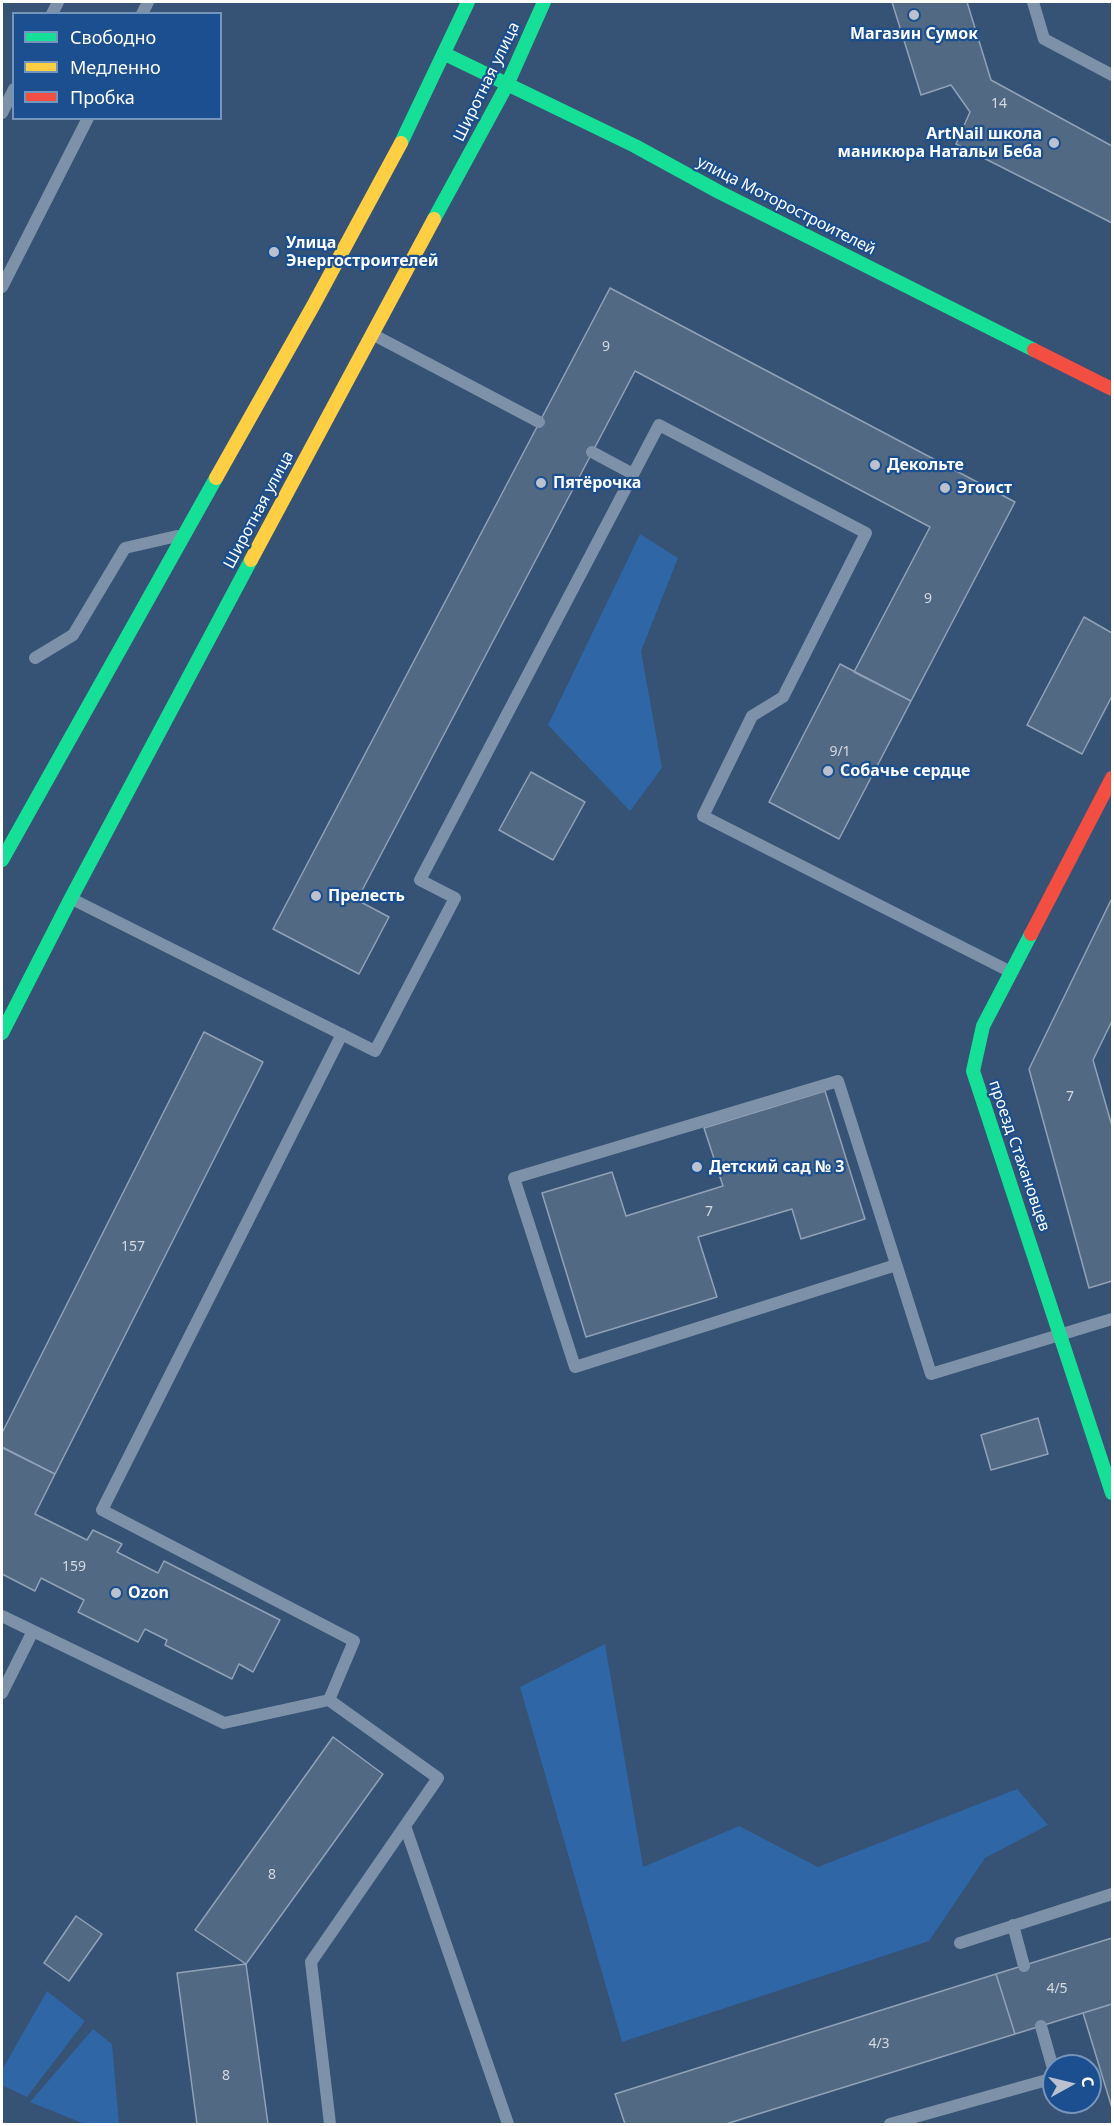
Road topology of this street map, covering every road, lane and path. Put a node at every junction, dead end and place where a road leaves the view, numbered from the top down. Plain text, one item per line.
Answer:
1 (468, 2) edge
2 (544, 2) edge
3 (1033, 2) edge
4 (445, 54) junction
5 (1113, 75) edge
6 (507, 85) junction
7 (12, 93) edge
8 (2, 113) edge
9 (87, 120) edge
10 (2, 287) edge
11 (371, 334) junction
12 (1113, 389) edge
13 (539, 422) dead end
14 (592, 452) dead end
15 (633, 474) junction
16 (184, 534) junction
17 (35, 658) dead end
18 (1112, 780) edge
19 (2, 860) edge
20 (71, 898) junction
21 (1012, 973) junction
22 (2, 1033) edge
23 (342, 1034) junction
24 (896, 1265) junction
25 (1113, 1319) edge
26 (1062, 1335) junction
27 (1113, 1493) edge
28 (2, 1616) edge
29 (33, 1631) junction
30 (2, 1693) edge
31 (329, 1700) junction
32 (405, 1826) junction
33 (1113, 1894) edge
34 (1013, 1925) junction
35 (960, 1942) dead end
36 (1024, 1966) dead end
37 (1041, 2026) dead end
38 (1049, 2054) edge
39 (1042, 2081) edge
40 (330, 2124) edge
41 (508, 2124) edge
42 (890, 2124) edge

1 - 4 main road
2 - 6 main road, Широтная улица
3 - 5 lane
4 - 6 main road, улица Моторостроителей
4 - 16 main road
6 - 11 main road, Широтная улица
6 - 12 main road, улица Моторостроителей
7 - 8 lane
9 - 10 lane
11 - 13 lane
11 - 20 main road, Широтная улица
14 - 15 lane
15 - 21 lane
15 - 23 lane
16 - 17 lane
16 - 19 main road
18 - 21 main road, проезд Стахановцев
20 - 22 main road, Широтная улица
20 - 23 lane
21 - 26 main road, проезд Стахановцев
23 - 31 lane
24 - 24 lane
24 - 26 lane
25 - 26 lane
26 - 27 main road, проезд Стахановцев
28 - 29 lane
29 - 30 lane
29 - 31 lane
31 - 32 lane
32 - 40 lane
32 - 41 lane
33 - 34 lane
34 - 35 lane
34 - 36 lane
37 - 38 lane
39 - 42 lane

